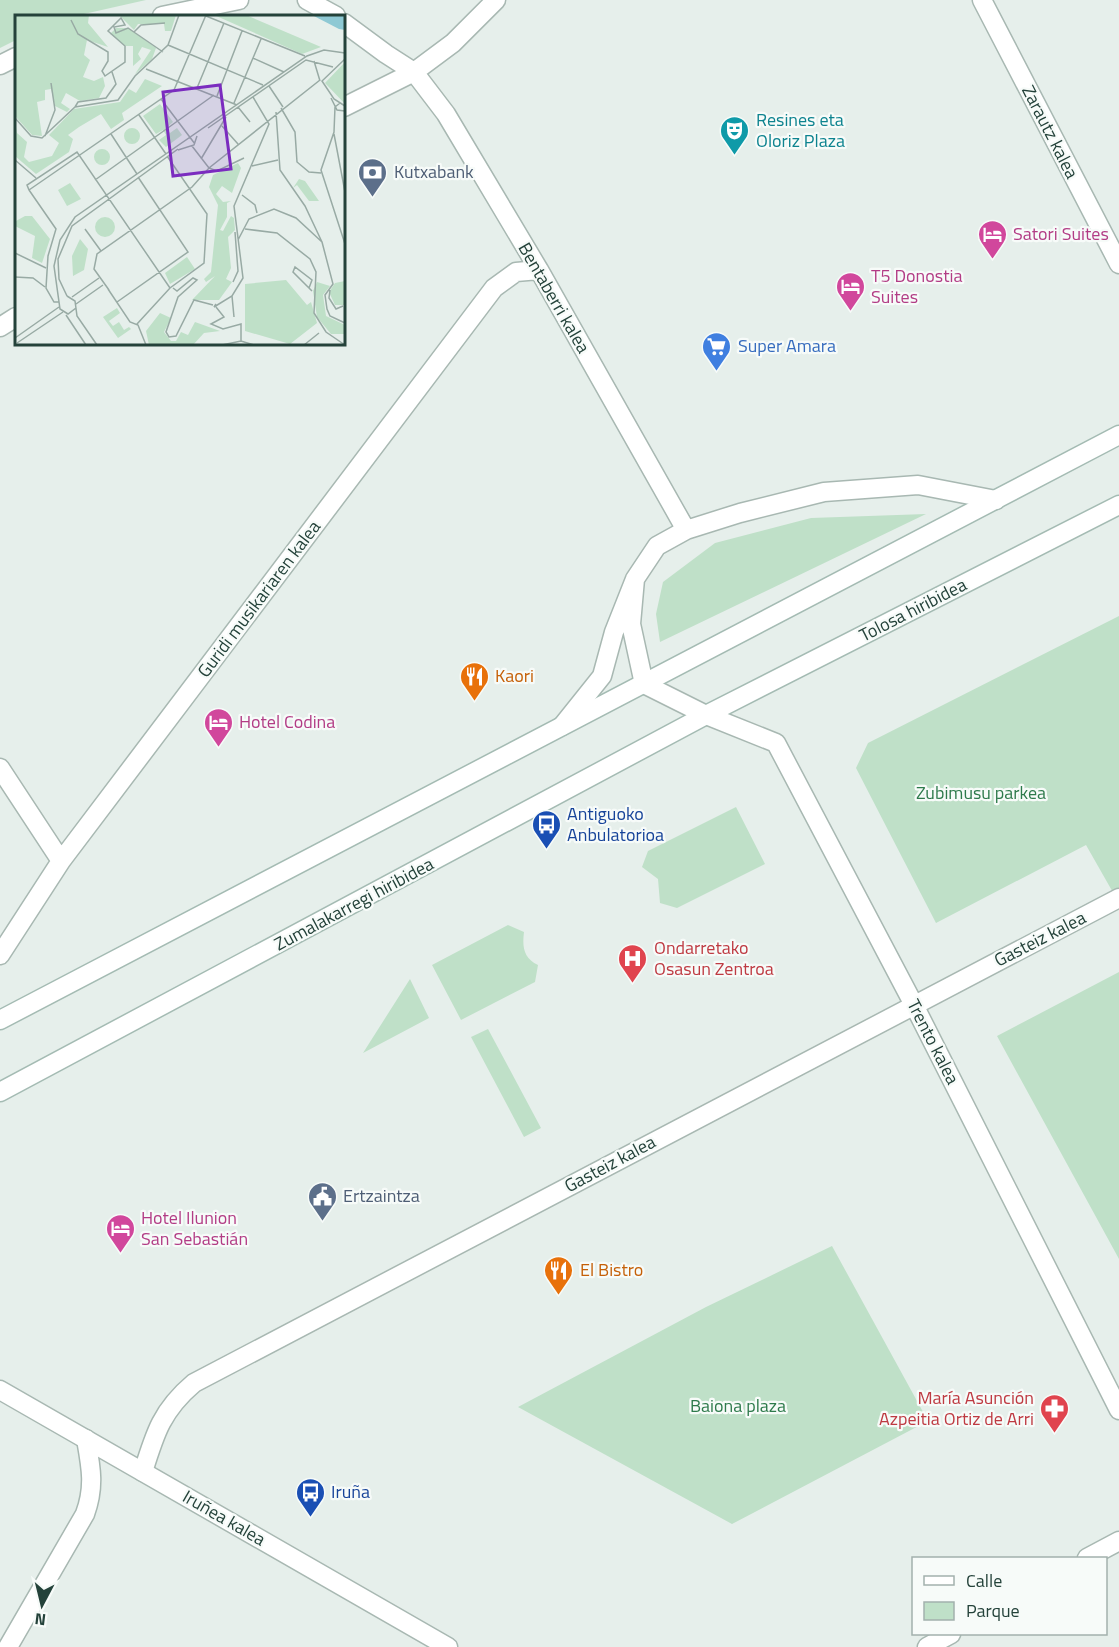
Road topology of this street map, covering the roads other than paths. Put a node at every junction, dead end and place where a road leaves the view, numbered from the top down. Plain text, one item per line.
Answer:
1 (239, 0) edge
2 (307, 0) edge
3 (496, 0) edge
4 (982, 0) edge
5 (167, 15) edge
6 (334, 15) edge
7 (345, 23) edge
8 (15, 58) edge
9 (0, 65) edge
10 (414, 72) junction
11 (345, 106) edge
12 (1119, 264) edge
13 (539, 270) junction
14 (15, 318) edge
15 (0, 327) edge
16 (1119, 435) edge
17 (996, 500) junction
18 (1119, 505) edge
19 (686, 530) junction
20 (635, 579) junction
21 (644, 684) junction
22 (706, 715) junction
23 (562, 727) junction
24 (0, 768) edge
25 (61, 861) junction
26 (1119, 898) edge
27 (0, 955) edge
28 (914, 1005) junction
29 (0, 1020) edge
30 (0, 1092) edge
31 (0, 1390) edge
32 (1119, 1410) edge
33 (86, 1439) junction
34 (143, 1472) junction
35 (1119, 1541) edge
36 (1090, 1557) edge
37 (949, 1635) edge
38 (8, 1647) edge
39 (448, 1647) edge
40 (927, 1647) edge

1 - 5 street
2 - 6 street
3 - 10 street
4 - 12 street, Zarautz kalea
7 - 10 street, Bentaberri kalea
8 - 9 street
10 - 11 street
10 - 13 street, Bentaberri kalea
13 - 19 street, Bentaberri kalea
13 - 25 street, Guridi musikariaren kalea
14 - 15 street
16 - 17 street
17 - 19 street
17 - 21 street
18 - 22 street, Tolosa hiribidea
19 - 20 street
20 - 21 street
20 - 23 street
21 - 22 street, Trento kalea
21 - 23 street
22 - 28 street, Trento kalea
22 - 30 street, Zumalakarregi hiribidea
23 - 29 street
24 - 25 street
25 - 27 street, Guridi musikariaren kalea
26 - 28 street, Gasteiz kalea
28 - 32 street, Trento kalea
28 - 34 street, Gasteiz kalea
31 - 33 street, Iruñea kalea
33 - 34 street, Iruñea kalea
33 - 38 street
34 - 39 street, Iruñea kalea
35 - 36 street
37 - 40 street

